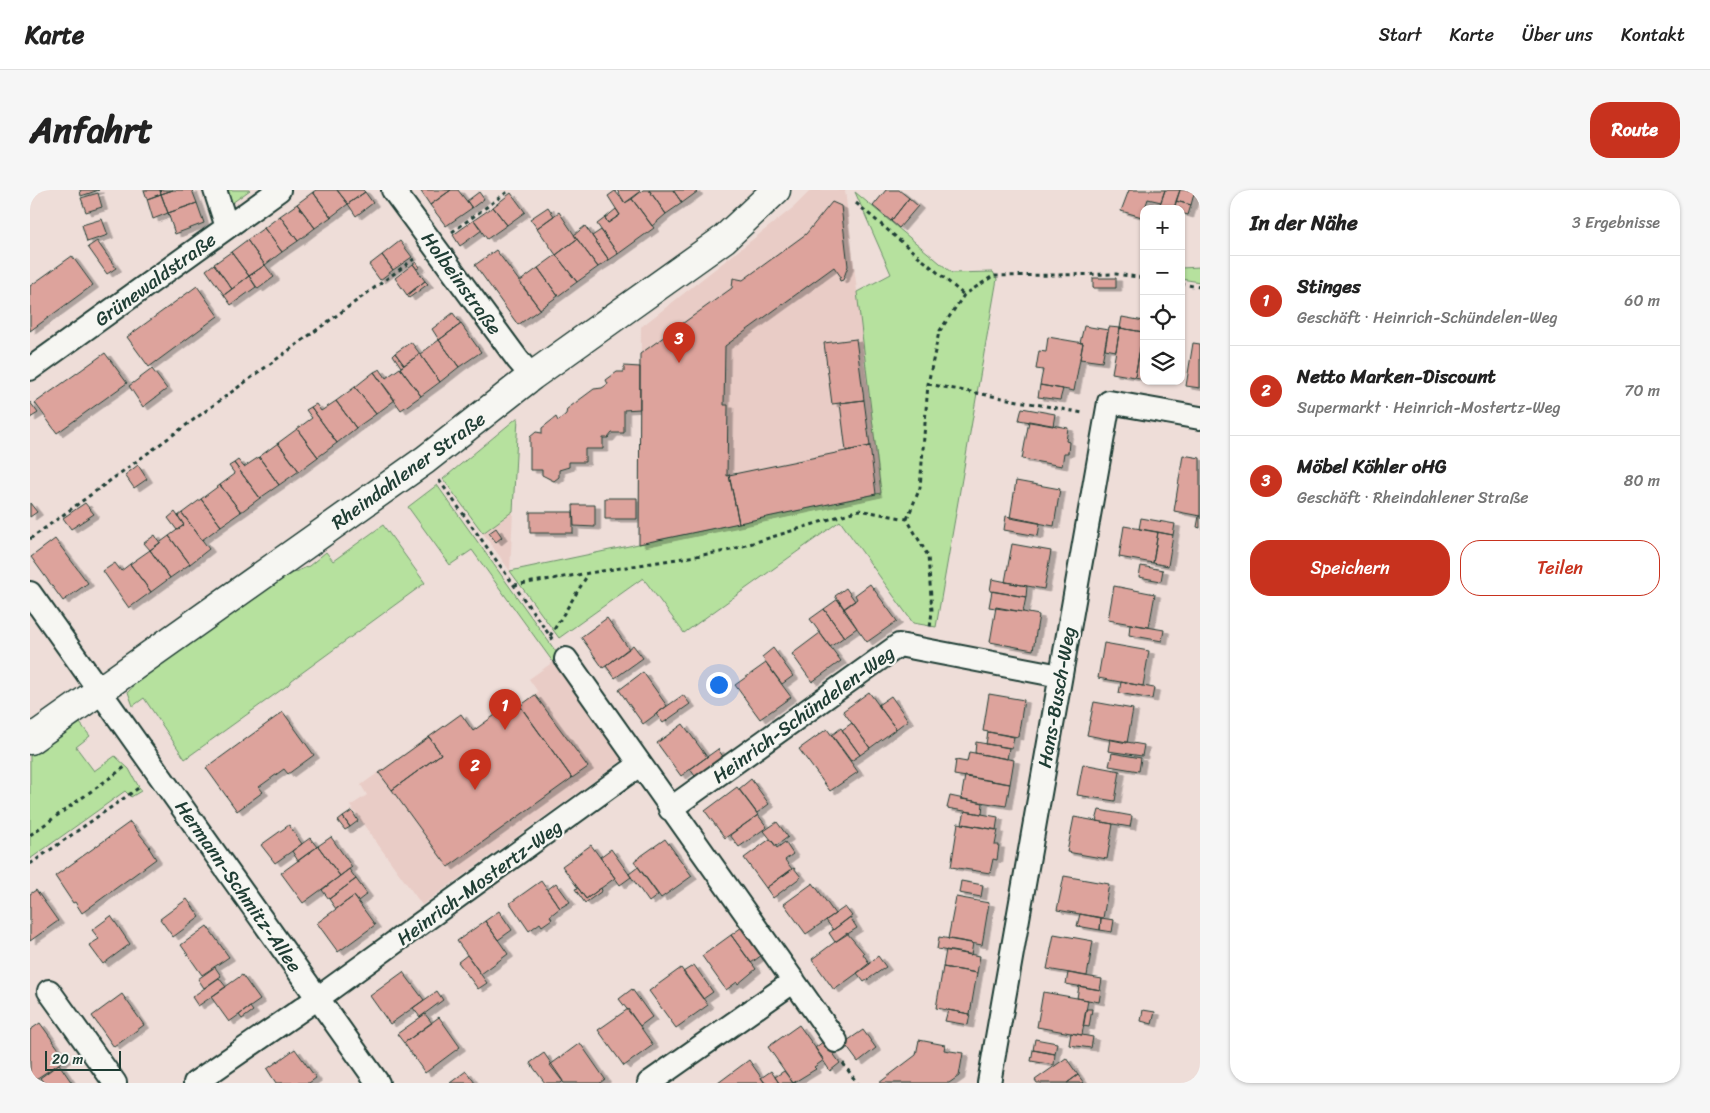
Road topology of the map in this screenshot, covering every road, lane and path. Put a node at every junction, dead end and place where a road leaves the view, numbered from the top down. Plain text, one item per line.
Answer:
1 (215, 190) edge
2 (279, 190) edge
3 (393, 190) edge
4 (510, 190) edge
5 (776, 190) edge
6 (856, 203) dead end
7 (227, 227) junction
8 (434, 245) junction
9 (1140, 277) edge
10 (1185, 285) edge
11 (1200, 287) edge
12 (964, 295) junction
13 (30, 369) edge
14 (532, 376) junction
15 (928, 384) junction
16 (1106, 417) junction
17 (1200, 418) edge
18 (425, 460) junction
19 (907, 519) junction
20 (30, 539) edge
21 (587, 575) junction
22 (514, 585) junction
23 (30, 593) edge
24 (550, 636) junction
25 (926, 650) junction
26 (566, 659) joint
27 (1060, 676) junction
28 (98, 690) junction
29 (30, 740) edge
30 (145, 753) junction
31 (639, 765) junction
32 (159, 773) junction
33 (670, 809) junction
34 (30, 835) edge
35 (30, 863) edge
36 (794, 981) junction
37 (49, 991) dead end
38 (318, 998) junction
39 (836, 1041) dead end
40 (115, 1083) edge
41 (195, 1083) edge
42 (378, 1083) edge
43 (649, 1083) edge
44 (989, 1083) edge

1 - 7 street
2 - 7 street, Grünewaldstraße
3 - 8 street, Holbeinstraße
4 - 8 path
5 - 14 main road, Rheindahlener Straße
6 - 12 path
7 - 13 street, Grünewaldstraße
8 - 14 street, Holbeinstraße
8 - 20 path
9 - 12 path
10 - 11 path
12 - 15 path
14 - 18 main road, Rheindahlener Straße
15 - 16 path
15 - 19 path
16 - 17 street
16 - 27 street, Hans-Busch-Weg
18 - 22 path
18 - 28 main road, Rheindahlener Straße
19 - 21 path
19 - 25 path
21 - 22 path
21 - 24 path
22 - 24 path
23 - 28 street, Hermann-Schmitz-Allee
24 - 26 path
25 - 27 street, Heinrich-Schündelen-Weg
25 - 33 street, Heinrich-Schündelen-Weg
26 - 31 street
27 - 44 street, Hans-Busch-Weg
28 - 29 main road, Rheindahlener Straße
28 - 30 street, Hermann-Schmitz-Allee
30 - 32 street, Hermann-Schmitz-Allee
30 - 34 path
31 - 33 street
31 - 38 street, Heinrich-Mostertz-Weg
32 - 35 path
32 - 38 street, Hermann-Schmitz-Allee
33 - 36 street
36 - 39 street
36 - 43 street
37 - 40 street
38 - 41 street, Heinrich-Mostertz-Weg
38 - 42 street, Hermann-Schmitz-Allee

